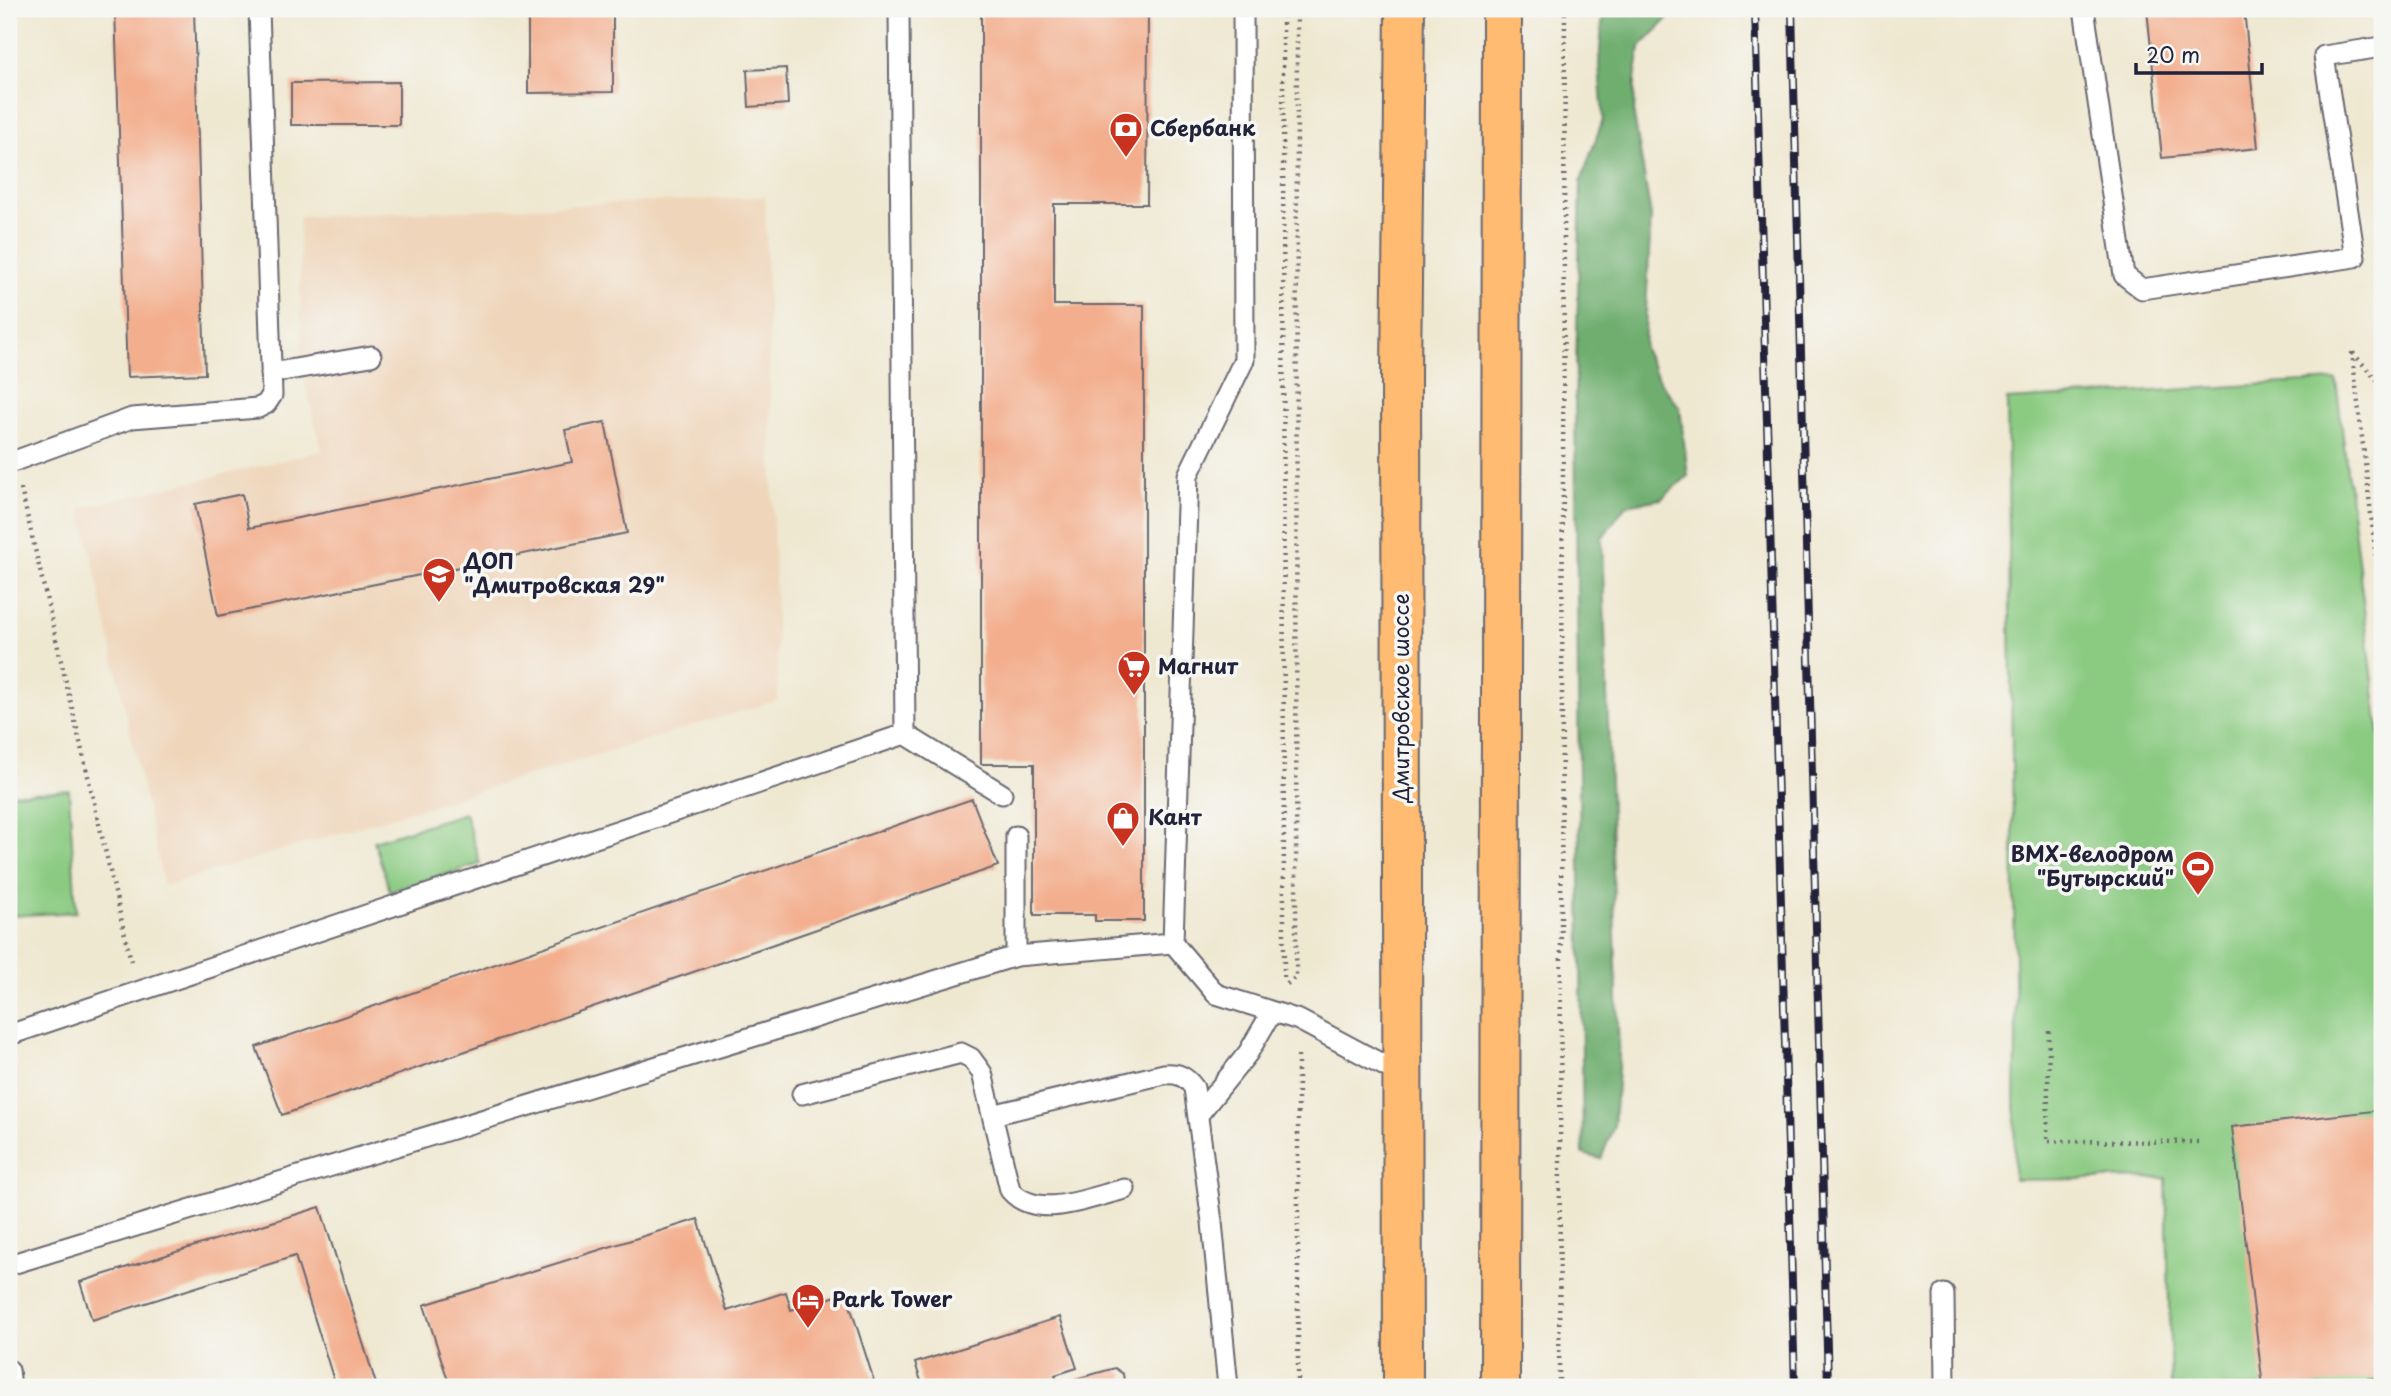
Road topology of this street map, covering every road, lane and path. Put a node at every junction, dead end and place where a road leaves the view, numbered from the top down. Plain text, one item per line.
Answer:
1 (259, 9) edge
2 (900, 9) edge
3 (1243, 9) edge
4 (1283, 9) edge
5 (1297, 9) edge
6 (1405, 9) edge
7 (1502, 9) edge
8 (1565, 9) edge
9 (2084, 9) edge
10 (2382, 47) edge
11 (371, 356) dead end
12 (271, 373) junction
13 (2382, 386) edge
14 (12, 462) edge
15 (2382, 608) edge
16 (905, 734) junction
17 (1002, 794) dead end
18 (1017, 836) dead end
19 (1173, 943) junction
20 (1016, 956) junction
21 (138, 991) junction
22 (1272, 1012) junction
23 (2049, 1031) dead end
24 (9, 1035) edge
25 (1298, 1048) dead end
26 (1404, 1076) junction
27 (802, 1094) dead end
28 (992, 1115) junction
29 (1198, 1115) junction
30 (2201, 1142) dead end
31 (1125, 1189) dead end
32 (9, 1265) edge
33 (1944, 1294) dead end
34 (9, 1370) edge
35 (11, 1387) edge
36 (1228, 1387) edge
37 (1298, 1387) edge
38 (1403, 1387) edge
39 (1500, 1387) edge
40 (1559, 1387) edge
41 (1945, 1387) edge

1 - 12 lane
2 - 16 lane
3 - 19 lane
4 - 5 path
6 - 26 main road, Дмитровское шоссе
7 - 39 main road
8 - 40 path
9 - 10 lane
11 - 12 lane
12 - 14 lane
13 - 15 path
14 - 21 path
16 - 17 lane
16 - 21 lane
18 - 20 lane
19 - 20 lane
19 - 22 lane
20 - 32 lane
21 - 24 lane
22 - 26 lane
22 - 29 lane
23 - 30 path
25 - 37 path
26 - 38 main road, Дмитровское шоссе
27 - 28 lane
28 - 29 lane
28 - 31 lane
29 - 36 lane
33 - 41 lane
34 - 35 lane

